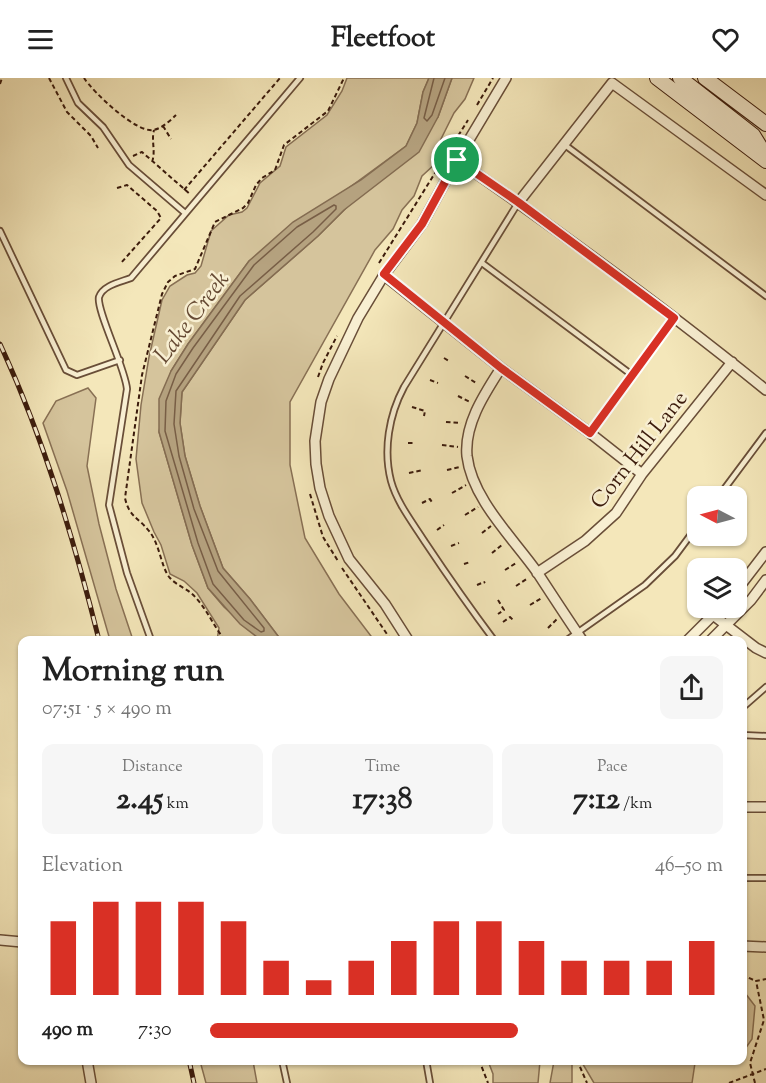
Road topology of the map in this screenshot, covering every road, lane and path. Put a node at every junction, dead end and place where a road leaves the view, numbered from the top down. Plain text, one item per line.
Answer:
1 (2, 78) edge
2 (49, 78) edge
3 (66, 78) edge
4 (84, 78) edge
5 (280, 78) edge
6 (300, 78) edge
7 (345, 78) edge
8 (493, 78) edge
9 (506, 78) edge
10 (657, 78) edge
11 (680, 78) edge
12 (705, 78) edge
13 (0, 84) edge
14 (474, 109) dead end
15 (176, 115) dead end
16 (468, 119) dead end
17 (766, 124) edge
18 (163, 125) junction
19 (154, 130) junction
20 (171, 139) dead end
21 (565, 145) junction
22 (98, 148) dead end
23 (133, 156) dead end
24 (766, 156) edge
25 (457, 160) junction
26 (766, 160) edge
27 (152, 162) junction
28 (117, 189) dead end
29 (184, 190) junction
30 (766, 195) edge
31 (192, 197) dead end
32 (518, 202) junction
33 (185, 213) junction
34 (0, 231) edge
35 (380, 262) dead end
36 (482, 262) junction
37 (122, 263) dead end
38 (384, 274) junction
39 (766, 296) edge
40 (674, 318) junction
41 (445, 324) junction
42 (339, 333) dead end
43 (444, 358) dead end
44 (120, 360) junction
45 (449, 361) dead end
46 (732, 362) junction
47 (501, 368) junction
48 (632, 375) junction
49 (465, 376) dead end
50 (430, 380) dead end
51 (316, 383) dead end
52 (438, 383) dead end
53 (476, 383) dead end
54 (766, 390) edge
55 (458, 396) dead end
56 (470, 402) dead end
57 (412, 407) dead end
58 (424, 416) dead end
59 (446, 422) dead end
60 (461, 423) dead end
61 (590, 433) junction
62 (766, 433) edge
63 (408, 442) dead end
64 (414, 443) dead end
65 (442, 445) dead end
66 (458, 447) dead end
67 (460, 467) dead end
68 (423, 470) dead end
69 (447, 470) dead end
70 (409, 473) dead end
71 (642, 474) junction
72 (466, 486) dead end
73 (726, 486) edge
74 (452, 492) dead end
75 (310, 494) dead end
76 (422, 503) dead end
77 (433, 504) dead end
78 (478, 507) dead end
79 (465, 515) dead end
80 (444, 525) dead end
81 (491, 526) dead end
82 (437, 531) dead end
83 (482, 533) dead end
84 (687, 540) edge
85 (459, 543) dead end
86 (503, 544) dead end
87 (450, 546) dead end
88 (766, 552) edge
89 (492, 553) dead end
90 (470, 562) dead end
91 (516, 563) dead end
92 (464, 564) dead end
93 (505, 570) dead end
94 (537, 573) junction
95 (747, 577) edge
96 (528, 578) dead end
97 (766, 580) edge
98 (485, 583) dead end
99 (477, 585) dead end
100 (516, 585) dead end
101 (542, 598) dead end
102 (498, 600) dead end
103 (530, 604) dead end
104 (498, 614) dead end
105 (710, 618) edge
106 (722, 618) edge
107 (557, 619) dead end
108 (514, 621) dead end
109 (503, 622) dead end
110 (727, 625) junction
111 (548, 628) dead end
112 (150, 636) edge
113 (221, 636) edge
114 (388, 636) edge
115 (405, 636) edge
116 (491, 636) edge
117 (579, 636) edge
118 (581, 636) edge
119 (692, 636) edge
120 (715, 636) edge
121 (741, 636) edge
122 (747, 641) edge
123 (766, 653) edge
124 (766, 687) edge
125 (747, 704) edge
126 (747, 735) edge
127 (766, 736) edge
128 (747, 807) edge
129 (766, 807) edge
130 (747, 878) edge
131 (766, 878) edge
132 (0, 940) edge
133 (18, 942) edge
134 (747, 946) edge
135 (766, 947) edge
136 (747, 977) edge
137 (766, 980) edge
138 (756, 981) junction
139 (88, 1065) edge
140 (283, 1065) edge
141 (427, 1065) edge
142 (481, 1065) edge
143 (579, 1065) edge
144 (766, 1069) edge
145 (751, 1073) junction
146 (91, 1083) edge
147 (287, 1083) edge
148 (430, 1083) edge
149 (488, 1083) edge
150 (587, 1083) edge
151 (729, 1083) edge
152 (755, 1083) edge

1 - 13 path
2 - 22 path
3 - 33 lane
4 - 19 path
5 - 29 path
6 - 33 lane
7 - 113 path
8 - 14 path
9 - 25 street
10 - 26 main road
11 - 24 main road
12 - 17 main road
15 - 18 path
16 - 35 path
18 - 19 path
18 - 20 path
19 - 27 path
21 - 30 street
21 - 32 street
21 - 39 lane
23 - 27 path
25 - 32 street
25 - 38 street
27 - 29 path
28 - 37 path
29 - 31 path
32 - 36 lane
32 - 40 street
33 - 44 lane
34 - 44 lane
36 - 41 lane
36 - 48 lane
38 - 41 street
38 - 115 street
40 - 46 street
40 - 48 lane
41 - 47 street
41 - 116 lane
42 - 51 path
43 - 45 path
44 - 112 lane
46 - 54 street
46 - 71 street, Corn Hill Lane
47 - 61 street
47 - 94 street
48 - 61 lane
49 - 53 path
50 - 52 path
55 - 56 path
57 - 58 path
59 - 60 path
61 - 71 street
62 - 73 lane
63 - 64 path
65 - 66 path
67 - 69 path
68 - 70 path
71 - 94 street, Corn Hill Lane
72 - 74 path
75 - 114 path
76 - 77 path
78 - 79 path
80 - 82 path
81 - 83 path
84 - 118 lane
85 - 87 path
86 - 89 path
88 - 95 street
90 - 92 path
91 - 93 path
94 - 117 street
96 - 100 path
97 - 110 street
98 - 99 path
101 - 103 path
102 - 104 path
105 - 119 street
106 - 110 street
107 - 111 path
108 - 109 path
110 - 120 street
110 - 121 street
122 - 123 street
124 - 125 lane
126 - 127 lane
128 - 129 street
130 - 131 lane
132 - 133 street
134 - 135 street
136 - 138 path
137 - 138 path
138 - 145 path
139 - 146 street
140 - 147 lane
141 - 148 lane
142 - 149 path
143 - 150 path
144 - 145 path
145 - 151 path
145 - 152 path

